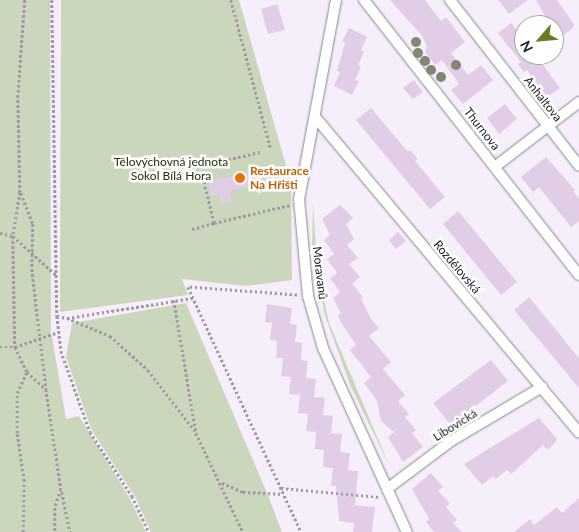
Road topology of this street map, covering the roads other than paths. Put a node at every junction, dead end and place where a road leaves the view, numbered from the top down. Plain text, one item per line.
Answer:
1 (336, 0) edge
2 (364, 0) edge
3 (450, 0) edge
4 (579, 102) edge
5 (316, 118) junction
6 (548, 126) junction
7 (496, 166) junction
8 (579, 166) edge
9 (579, 275) edge
10 (542, 388) junction
11 (579, 432) edge
12 (389, 494) junction
13 (408, 532) edge

1 - 5 street, Moravanů
2 - 7 street, Thurnova
3 - 6 street, Anhaltova
4 - 6 street
5 - 10 street, Rozdělovská
5 - 12 street, Moravanů
6 - 7 street
6 - 8 street, Anhaltova
7 - 9 street, Thurnova
10 - 11 street, Rozdělovská
10 - 12 street, Libovická
12 - 13 street, Moravanů

